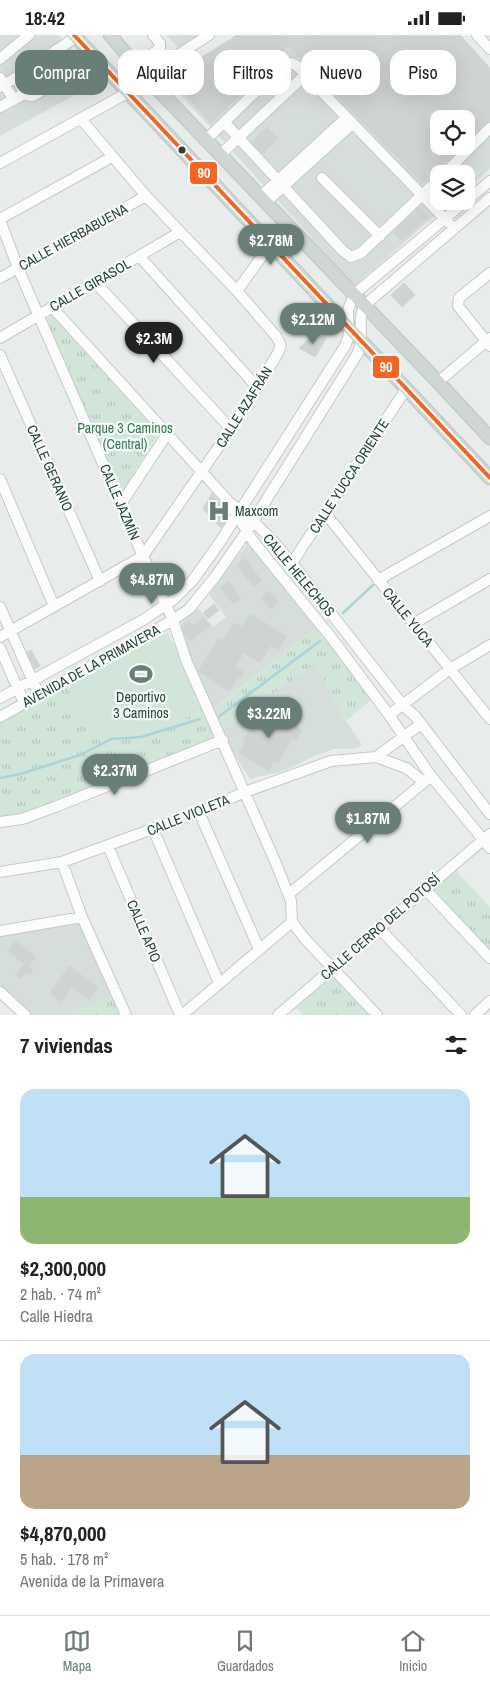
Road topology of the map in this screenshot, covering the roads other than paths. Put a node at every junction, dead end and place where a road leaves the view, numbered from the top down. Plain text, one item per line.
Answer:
1 (29, 35) edge
2 (110, 35) edge
3 (153, 35) edge
4 (209, 35) edge
5 (477, 35) edge
6 (75, 36) edge
7 (490, 49) edge
8 (57, 50) edge
9 (88, 50) edge
10 (124, 50) edge
11 (157, 50) edge
12 (186, 50) edge
13 (0, 59) edge
14 (301, 71) edge
15 (108, 72) edge
16 (15, 78) edge
17 (301, 79) edge
18 (1, 83) edge
19 (118, 83) edge
20 (21, 95) edge
21 (123, 95) edge
22 (129, 95) edge
23 (164, 95) edge
24 (324, 95) edge
25 (14, 100) junction
26 (1, 104) edge
27 (81, 119) junction
28 (349, 121) junction
29 (225, 123) junction
30 (490, 128) edge
31 (238, 137) junction
32 (207, 139) junction
33 (221, 153) junction
34 (112, 157) junction
35 (0, 163) edge
36 (453, 165) edge
37 (322, 178) dead end
38 (490, 181) edge
39 (280, 183) junction
40 (430, 188) edge
41 (475, 194) edge
42 (423, 195) junction
43 (146, 196) junction
44 (490, 198) edge
45 (263, 199) junction
46 (456, 210) edge
47 (0, 219) edge
48 (445, 219) junction
49 (454, 228) junction
50 (180, 232) junction
51 (380, 236) junction
52 (270, 245) junction
53 (139, 256) junction
54 (18, 268) junction
55 (490, 273) edge
56 (0, 278) edge
57 (95, 282) junction
58 (237, 291) junction
59 (355, 295) junction
60 (365, 305) junction
61 (52, 307) junction
62 (39, 315) junction
63 (348, 328) junction
64 (0, 338) edge
65 (362, 340) junction
66 (489, 342) edge
67 (0, 355) edge
68 (438, 382) junction
69 (256, 386) junction
70 (406, 389) junction
71 (231, 429) junction
72 (167, 435) junction
73 (490, 438) edge
74 (202, 471) junction
75 (490, 478) edge
76 (0, 479) edge
77 (121, 504) junction
78 (239, 513) junction
79 (326, 514) junction
80 (490, 516) edge
81 (252, 521) junction
82 (247, 531) junction
83 (143, 556) junction
84 (292, 563) junction
85 (490, 579) edge
86 (378, 580) junction
87 (100, 581) junction
88 (166, 605) junction
89 (54, 606) junction
90 (0, 607) edge
91 (173, 620) junction
92 (413, 624) junction
93 (11, 632) junction
94 (0, 637) edge
95 (490, 645) edge
96 (0, 648) edge
97 (450, 669) junction
98 (32, 679) junction
99 (18, 688) junction
100 (39, 695) junction
101 (0, 698) edge
102 (24, 703) junction
103 (403, 705) junction
104 (486, 706) edge
105 (389, 715) junction
106 (0, 717) edge
107 (490, 719) edge
108 (421, 724) junction
109 (405, 737) junction
110 (223, 740) junction
111 (376, 757) junction
112 (428, 779) junction
113 (245, 792) junction
114 (199, 812) junction
115 (490, 814) edge
116 (0, 822) edge
117 (153, 829) junction
118 (486, 837) edge
119 (108, 846) junction
120 (490, 848) edge
121 (62, 862) junction
122 (0, 872) edge
123 (425, 889) junction
124 (288, 894) junction
125 (82, 917) junction
126 (292, 922) junction
127 (379, 929) junction
128 (0, 931) edge
129 (259, 949) junction
130 (490, 958) edge
131 (332, 968) junction
132 (219, 983) junction
133 (0, 992) edge
134 (490, 1001) edge
135 (285, 1013) edge
136 (25, 1015) edge
137 (126, 1015) edge
138 (181, 1015) edge
139 (377, 1015) edge
140 (461, 1015) edge
141 (475, 1015) edge

1 - 13 street
2 - 10 main road
3 - 11 street
4 - 12 street
5 - 7 street
6 - 8 street
6 - 9 main road
14 - 29 street
15 - 19 main road
16 - 18 street
17 - 31 street
18 - 25 street
20 - 25 street
21 - 27 street
22 - 52 main road
23 - 32 main road
24 - 28 street
25 - 26 street
27 - 34 street, CALLE AZAFRÁN
27 - 35 street
28 - 39 street
28 - 42 street
29 - 31 street
29 - 32 street
30 - 36 street
31 - 33 street
31 - 39 street
32 - 33 main road
33 - 45 main road
34 - 43 street, CALLE AZAFRÁN
34 - 47 street
37 - 51 street
38 - 41 street
39 - 45 street
39 - 51 street
40 - 42 street
42 - 48 street
42 - 51 street
43 - 50 street, CALLE AZAFRÁN
43 - 54 street, CALLE HIERBABUENA
44 - 49 street
45 - 59 main road
46 - 48 street
47 - 54 street, CALLE JAZMÍN
48 - 49 street
48 - 59 street
49 - 60 street
50 - 53 street, CALLE GIRASOL
50 - 58 street, CALLE AZAFRÁN
52 - 58 street
52 - 63 main road
53 - 57 street, CALLE GIRASOL
53 - 69 street
54 - 56 street, CALLE HIERBABUENA
54 - 62 street, CALLE JAZMÍN
55 - 66 street
57 - 61 street, CALLE GIRASOL
57 - 71 street
58 - 69 street, CALLE AZAFRÁN
59 - 60 main road
59 - 63 street, AVENIDA DE LA PRIMAVERA
60 - 65 street
60 - 68 main road
61 - 62 street, CALLE GIRASOL
61 - 72 street, CALLE HELECHOS
62 - 64 street, CALLE GIRASOL
62 - 77 street, CALLE JAZMÍN
63 - 65 main road
63 - 78 street, AVENIDA DE LA PRIMAVERA
65 - 70 main road
65 - 81 street, AVENIDA DE LA PRIMAVERA
66 - 68 street
67 - 87 street, CALLE GERANIO
68 - 73 main road
69 - 71 street, CALLE AZAFRÁN
70 - 75 main road
70 - 79 street, CALLE YUCCA ORIENTE
71 - 74 street, CALLE AZAFRÁN
72 - 74 street, CALLE HELECHOS
72 - 77 street
74 - 78 street, CALLE HELECHOS
74 - 83 street, CALLE AZAFRÁN
76 - 89 street
77 - 83 street, CALLE JAZMÍN
78 - 81 street, CALLE HELECHOS
78 - 82 street, CALLE VIOLETA
78 - 88 street, AVENIDA DE LA PRIMAVERA
79 - 84 street, CALLE YUCCA ORIENTE
79 - 86 street, CALLE YUCA
80 - 86 street
81 - 82 street, AVENIDA DE LA PRIMAVERA
81 - 84 street, CALLE HELECHOS
82 - 91 street, AVENIDA DE LA PRIMAVERA
82 - 105 street, CALLE VIOLETA
83 - 87 street, CALLE AZAFRÁN
83 - 88 street, CALLE JAZMÍN
84 - 103 street, CALLE HELECHOS
85 - 92 street
86 - 92 street, CALLE YUCA
87 - 89 street, CALLE AZAFRÁN
88 - 91 street, CALLE JAZMÍN
88 - 98 street, AVENIDA DE LA PRIMAVERA
89 - 93 street, CALLE AZAFRÁN
90 - 93 street
91 - 100 street, AVENIDA DE LA PRIMAVERA
91 - 110 street, CALLE JAZMÍN
92 - 97 street, CALLE YUCA
93 - 94 street, CALLE AZAFRÁN
93 - 98 street
95 - 97 street
96 - 99 street
97 - 103 street
97 - 104 street, CALLE YUCA
98 - 99 street, AVENIDA DE LA PRIMAVERA
98 - 100 street
99 - 101 street, AVENIDA DE LA PRIMAVERA
99 - 102 street
100 - 102 street, AVENIDA DE LA PRIMAVERA
102 - 106 street, AVENIDA DE LA PRIMAVERA
103 - 105 street
103 - 108 street, CALLE HELECHOS
104 - 107 street, CALLE YUCA
105 - 109 street, CALLE VIOLETA
108 - 109 street, CALLE VIOLETA
108 - 115 street, CALLE HELECHOS
109 - 111 street, CALLE VIOLETA
109 - 112 street, CALLE VIOLETA
110 - 113 street, CALLE JAZMÍN
110 - 116 street
111 - 112 street, CALLE VIOLETA
111 - 113 street, CALLE VIOLETA
112 - 118 street, CALLE VIOLETA
112 - 124 street
113 - 114 street, CALLE VIOLETA
113 - 124 street, CALLE JAZMÍN
114 - 117 street, CALLE VIOLETA
114 - 129 street
117 - 119 street, CALLE VIOLETA
117 - 132 street
118 - 120 street, CALLE VIOLETA
118 - 123 street, CALLE CERRO DEL POTOSÍ
119 - 121 street, CALLE VIOLETA
119 - 138 street, CALLE APIO
121 - 122 street, CALLE VIOLETA
121 - 125 street
123 - 127 street, CALLE CERRO DEL POTOSÍ
123 - 130 street
124 - 126 street, CALLE JAZMÍN
125 - 128 street
125 - 137 street
126 - 129 street
126 - 131 street
127 - 131 street, CALLE CERRO DEL POTOSÍ
127 - 140 street
129 - 132 street
131 - 135 street, CALLE CERRO DEL POTOSÍ
131 - 139 street
132 - 138 street
133 - 136 street
134 - 141 street

